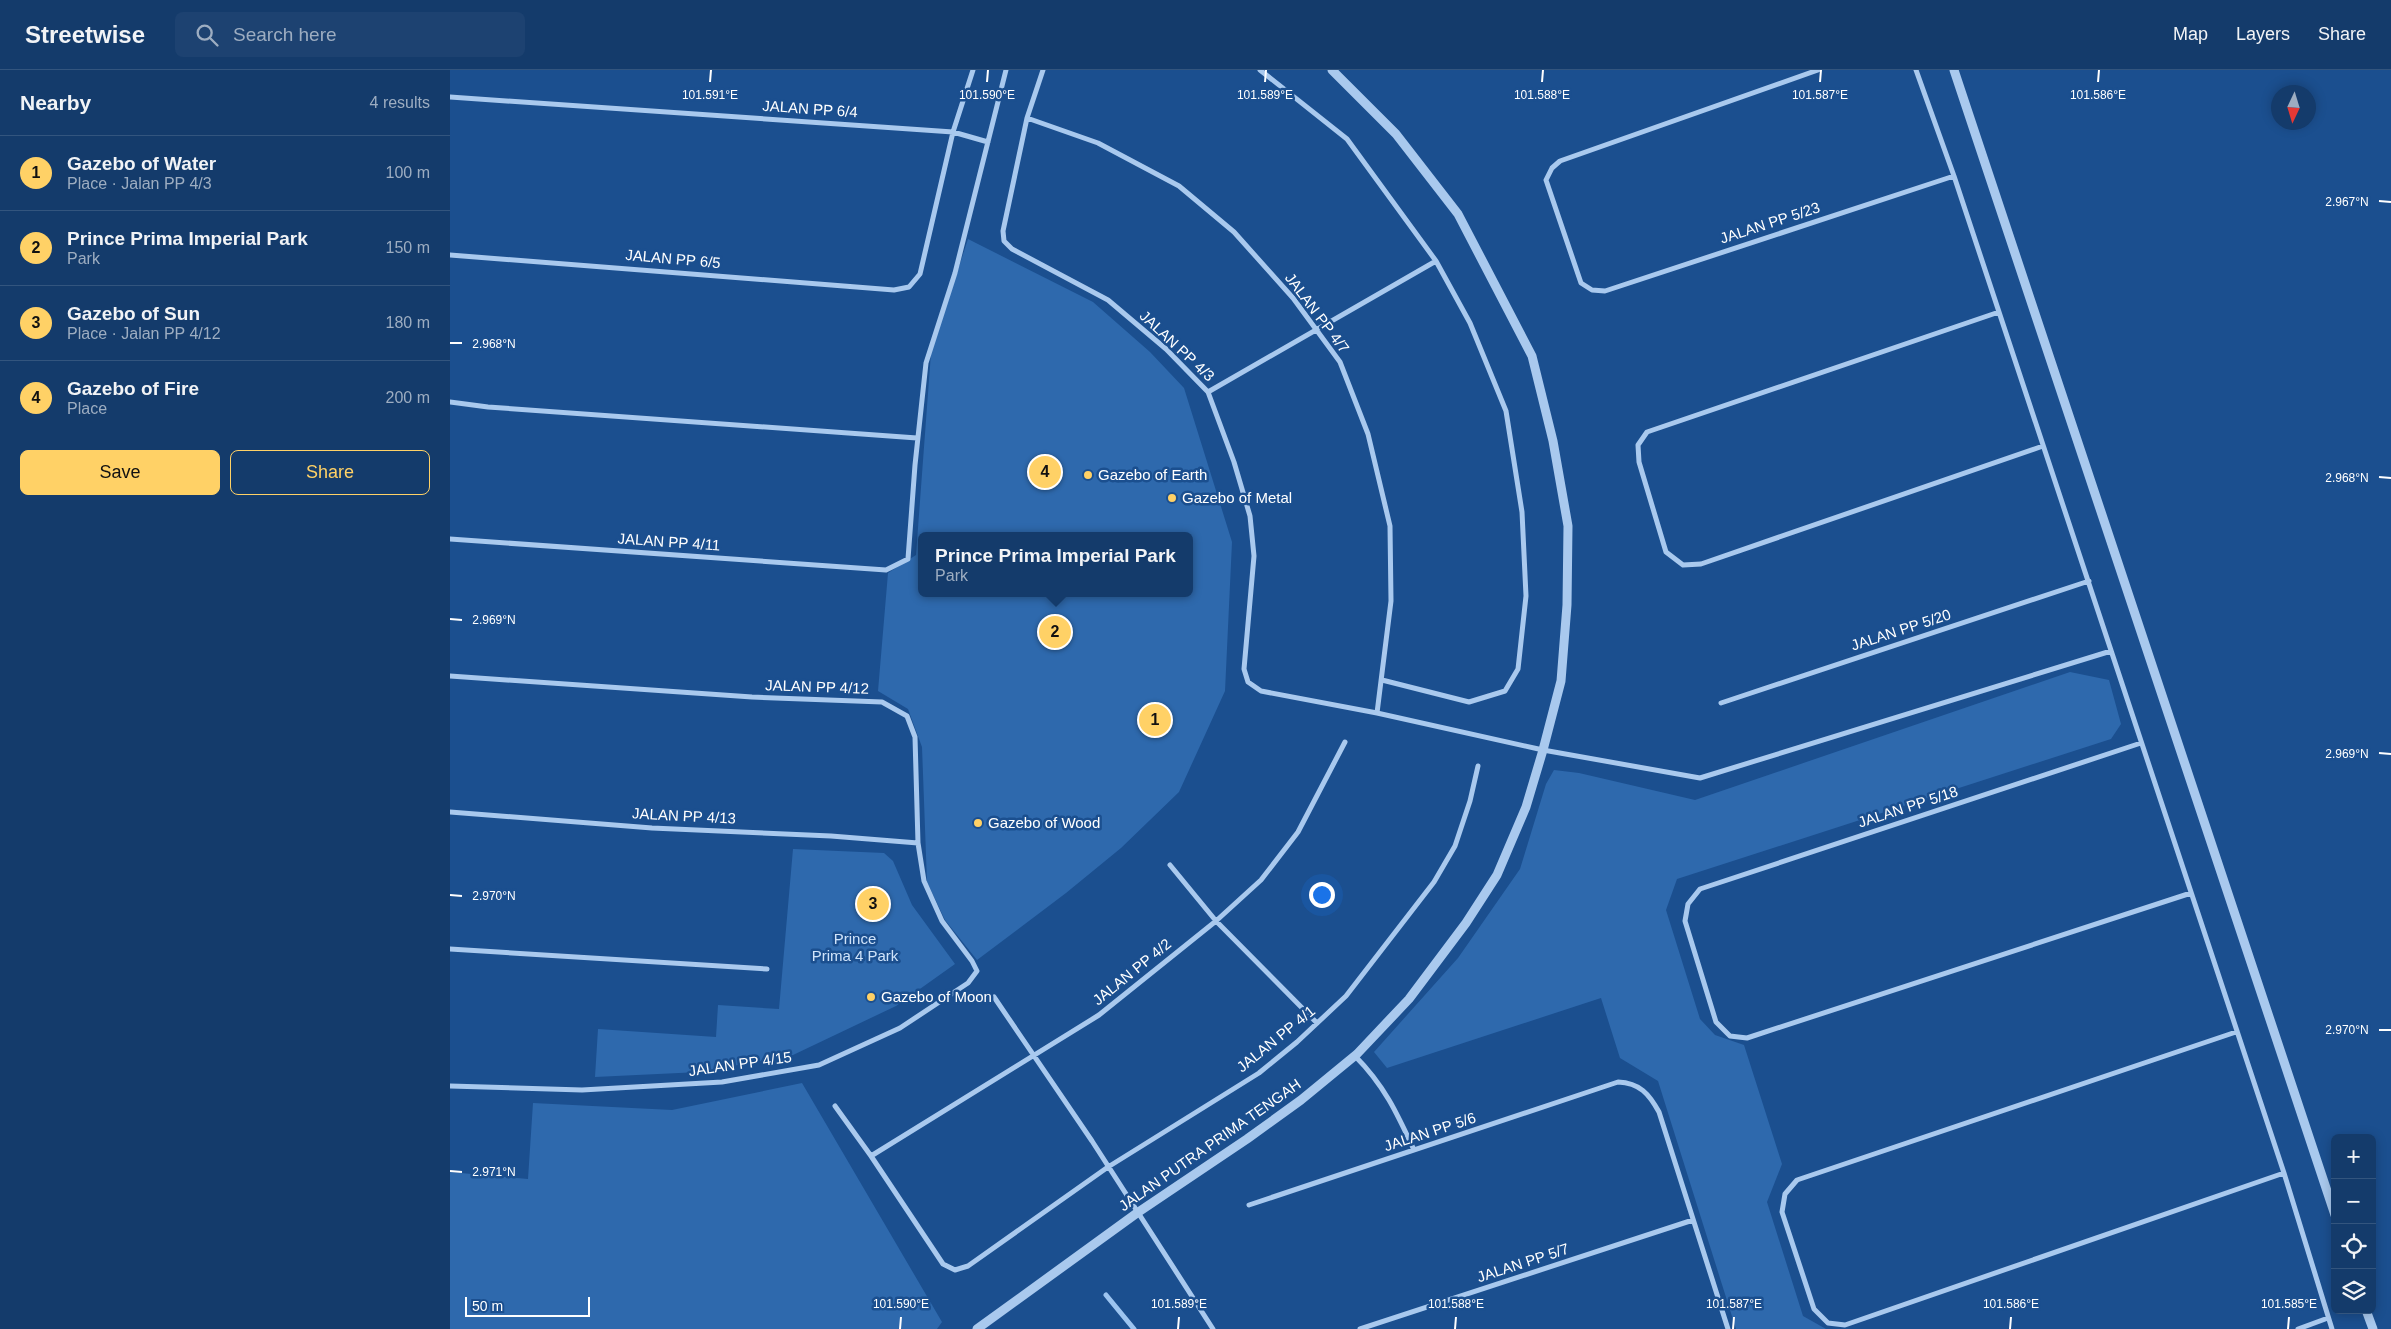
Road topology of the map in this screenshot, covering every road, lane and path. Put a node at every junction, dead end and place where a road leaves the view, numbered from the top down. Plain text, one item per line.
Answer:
1 (973, 70) edge
2 (1006, 70) edge
3 (1043, 70) edge
4 (1260, 70) edge
5 (1332, 70) edge
6 (1818, 70) edge
7 (1916, 70) edge
8 (1954, 70) edge
9 (450, 97) edge
10 (1027, 118) junction
11 (953, 132) junction
12 (988, 142) junction
13 (1954, 176) junction
14 (450, 255) edge
15 (1436, 261) junction
16 (1999, 312) junction
17 (1317, 331) junction
18 (1208, 392) junction
19 (450, 402) edge
20 (917, 438) junction
21 (2043, 446) junction
22 (450, 539) edge
23 (2089, 581) junction
24 (2111, 650) junction
25 (450, 676) edge
26 (1382, 680) junction
27 (1721, 703) dead end
28 (1377, 713) junction
29 (1345, 742) dead end
30 (2142, 743) junction
31 (1543, 750) junction
32 (1478, 766) dead end
33 (450, 812) edge
34 (918, 843) junction
35 (1170, 865) dead end
36 (2192, 893) junction
37 (1216, 921) junction
38 (450, 949) edge
39 (767, 969) dead end
40 (977, 971) joint
41 (994, 997) dead end
42 (1317, 1023) junction
43 (2236, 1032) junction
44 (1355, 1056) junction
45 (1035, 1057) junction
46 (450, 1086) edge
47 (835, 1106) dead end
48 (1414, 1150) junction
49 (871, 1156) junction
50 (1108, 1167) junction
51 (2284, 1174) junction
52 (2331, 1203) edge
53 (1249, 1205) dead end
54 (1137, 1213) junction
55 (1693, 1220) junction
56 (2367, 1314) edge
57 (2328, 1318) junction
58 (976, 1329) edge
59 (1213, 1329) edge
60 (1360, 1329) edge
61 (1728, 1329) edge
62 (2298, 1329) edge
63 (2332, 1329) edge
64 (2373, 1329) edge

1 - 11 street
2 - 12 street
3 - 10 street
4 - 15 street
5 - 31 street, JALAN PUTRA PRIMA TENGAH
6 - 13 street, JALAN PP 5/23
7 - 13 street
8 - 52 street
9 - 11 street, JALAN PP 6/4
10 - 17 street, JALAN PP 4/7
10 - 18 street, JALAN PP 4/3
11 - 12 street, JALAN PP 6/4
11 - 14 street, JALAN PP 6/5
12 - 20 street
13 - 16 street
15 - 17 street
15 - 26 street
16 - 21 street
16 - 21 street
17 - 18 street
17 - 26 street, JALAN PP 4/7
18 - 28 street, JALAN PP 4/3
19 - 20 street
20 - 22 street, JALAN PP 4/11
21 - 23 street
23 - 24 street
23 - 27 street, JALAN PP 5/20
24 - 30 street
24 - 31 street
25 - 34 street, JALAN PP 4/12
26 - 28 street, JALAN PP 4/7
28 - 31 street
29 - 37 street, JALAN PP 4/2
30 - 36 street
30 - 36 street, JALAN PP 5/18
31 - 44 street, JALAN PUTRA PRIMA TENGAH
32 - 42 street, JALAN PP 4/1
33 - 34 street, JALAN PP 4/13
34 - 40 street, JALAN PP 4/12
35 - 37 street
36 - 43 street
37 - 42 street
37 - 45 street, JALAN PP 4/2
38 - 39 street
40 - 46 street, JALAN PP 4/15
41 - 45 street
42 - 50 street, JALAN PP 4/1
43 - 51 street
43 - 51 street
44 - 48 street
44 - 54 street, JALAN PUTRA PRIMA TENGAH
45 - 49 street, JALAN PP 4/2
45 - 50 street
47 - 49 street
48 - 53 street, JALAN PP 5/6
48 - 55 street, JALAN PP 5/6
49 - 50 street, JALAN PP 4/1
50 - 54 street
51 - 57 street
54 - 58 street, JALAN PUTRA PRIMA TENGAH
54 - 59 street
55 - 60 street, JALAN PP 5/7
55 - 61 street
56 - 64 street
57 - 62 street
57 - 63 street

